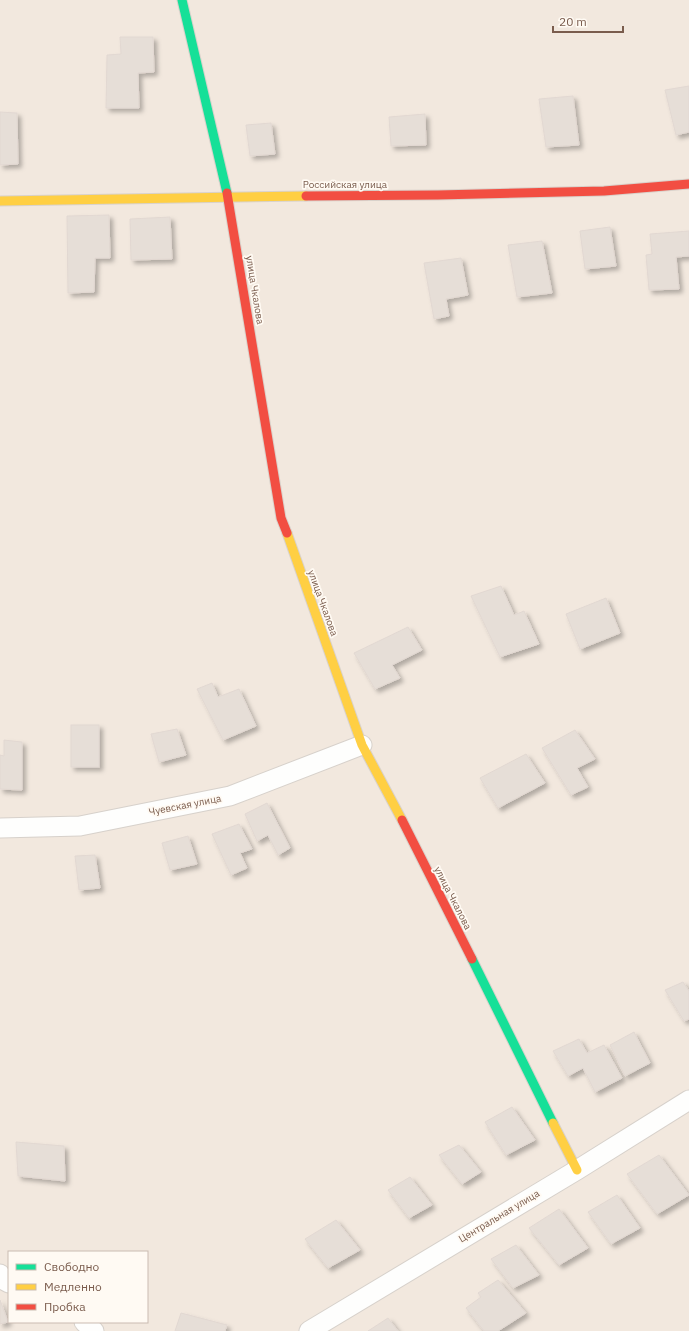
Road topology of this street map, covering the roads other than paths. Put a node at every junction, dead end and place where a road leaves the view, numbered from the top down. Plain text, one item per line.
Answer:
1 (182, 0) edge
2 (689, 184) edge
3 (228, 196) junction
4 (0, 201) edge
5 (362, 745) junction
6 (0, 828) edge
7 (689, 1100) edge
8 (577, 1170) junction
9 (0, 1274) edge
10 (8, 1282) edge
11 (85, 1323) edge
12 (94, 1331) edge
13 (309, 1331) edge

1 - 3 street, улица Чкалова
2 - 3 street, Российская улица
3 - 4 street, Российская улица
3 - 5 street, улица Чкалова
5 - 6 street, Чуевская улица
5 - 8 street, улица Чкалова
7 - 8 street, Центральная улица
8 - 13 street, Центральная улица
9 - 10 street
11 - 12 street

